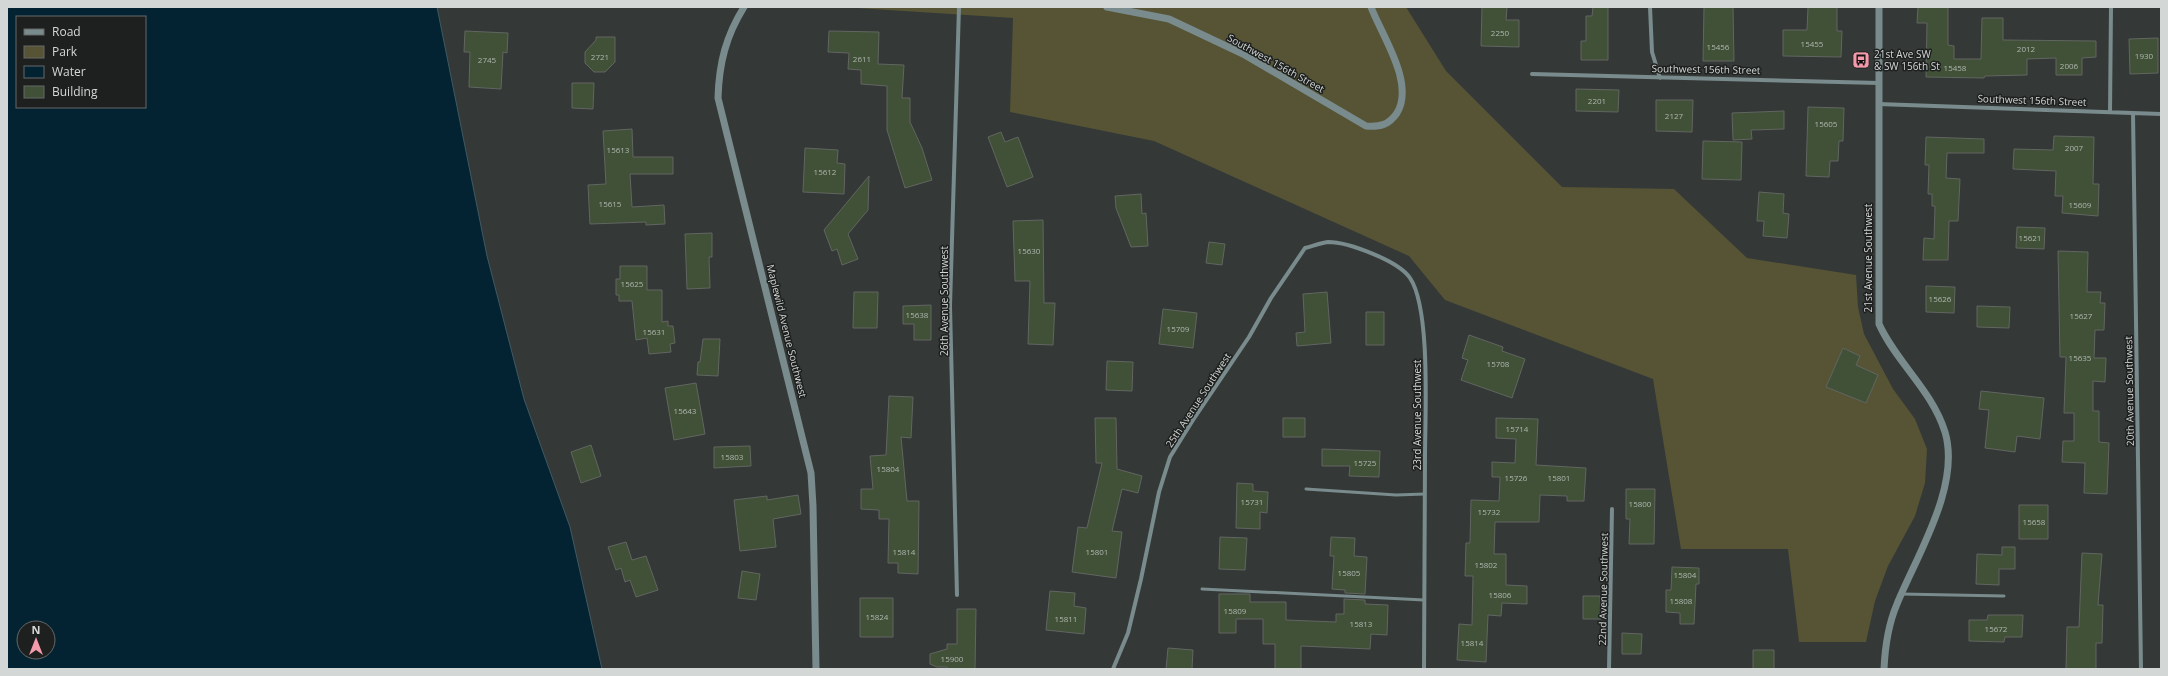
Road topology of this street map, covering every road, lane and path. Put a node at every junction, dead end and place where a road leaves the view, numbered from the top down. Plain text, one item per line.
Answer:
1 (744, 7) edge
2 (959, 7) edge
3 (1107, 7) edge
4 (1371, 7) edge
5 (1650, 7) edge
6 (1879, 7) edge
7 (2111, 7) edge
8 (1532, 74) dead end
9 (1660, 78) junction
10 (1879, 83) junction
11 (1878, 104) junction
12 (2110, 112) junction
13 (2133, 113) junction
14 (2161, 114) edge
15 (1305, 248) joint
16 (1306, 489) dead end
17 (1425, 494) junction
18 (1612, 509) dead end
19 (1202, 590) dead end
20 (1901, 594) junction
21 (957, 595) dead end
22 (2004, 596) dead end
23 (1424, 600) junction
24 (816, 669) edge
25 (1113, 669) edge
26 (1424, 669) edge
27 (1610, 669) edge
28 (1884, 669) edge
29 (2141, 669) edge

1 - 24 street, Maplewild Avenue Southwest
2 - 21 street, 26th Avenue Southwest
3 - 4 street, Southwest 156th Street
5 - 9 street
6 - 10 street, 21st Avenue Southwest
7 - 12 street
8 - 9 street, Southwest 156th Street
9 - 10 street, Southwest 156th Street
10 - 11 street, 21st Avenue Southwest
11 - 12 street, Southwest 156th Street
11 - 20 street, 21st Avenue Southwest
12 - 13 street, Southwest 156th Street
13 - 14 street, Southwest 156th Street
13 - 29 street, 20th Avenue Southwest
15 - 17 street, 23rd Avenue Southwest
15 - 25 street, 25th Avenue Southwest
16 - 17 lane
17 - 23 street, 23rd Avenue Southwest
18 - 27 street, 22nd Avenue Southwest
19 - 23 lane
20 - 22 lane
20 - 28 street, 21st Avenue Southwest
23 - 26 street, 23rd Avenue Southwest

